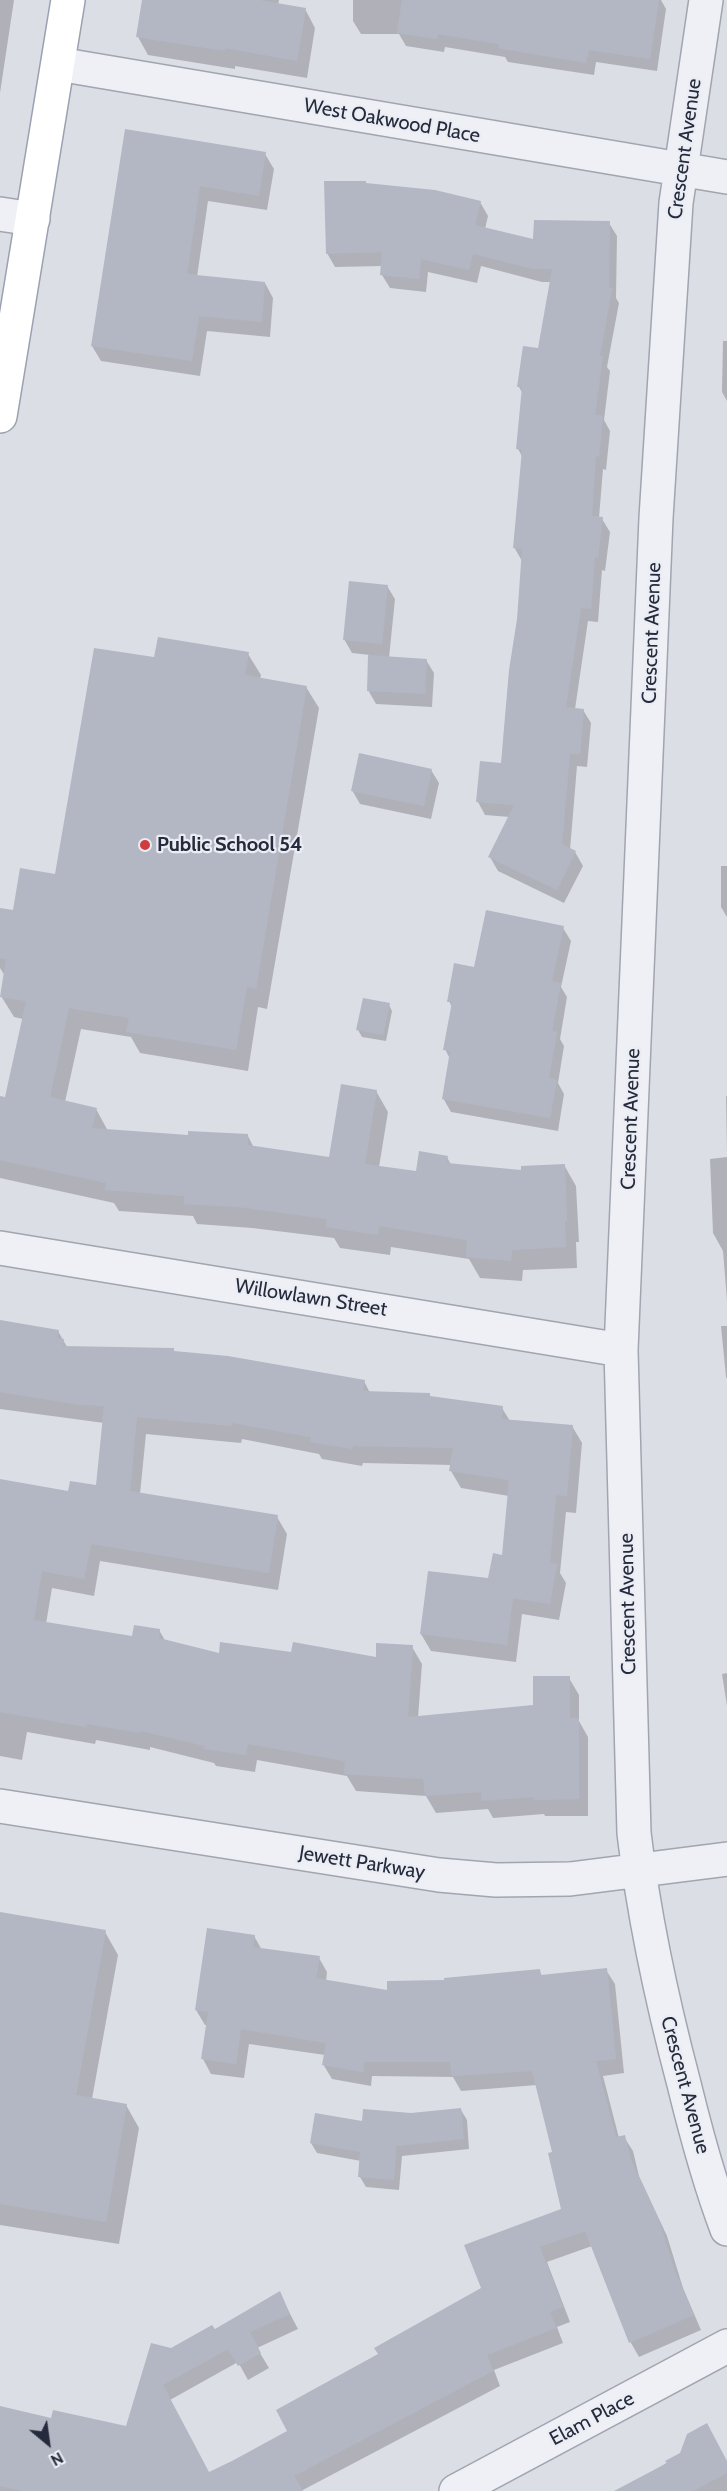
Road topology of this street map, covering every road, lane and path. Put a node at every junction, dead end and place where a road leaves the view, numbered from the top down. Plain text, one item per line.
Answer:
1 (68, 0) edge
2 (706, 0) edge
3 (58, 64) junction
4 (682, 170) junction
5 (727, 177) edge
6 (0, 214) edge
7 (33, 219) junction
8 (0, 416) edge
9 (0, 1248) edge
10 (621, 1350) junction
11 (0, 1806) edge
12 (727, 1859) edge
13 (638, 1870) junction
14 (727, 2229) edge
15 (727, 2346) edge
16 (456, 2491) edge

1 - 3 main road
2 - 4 street, Crescent Avenue
3 - 4 street, West Oakwood Place
3 - 7 main road
4 - 5 street, West Oakwood Place
4 - 10 street, Crescent Avenue
6 - 7 street
7 - 8 main road
9 - 10 street, Willowlawn Street
10 - 13 street, Crescent Avenue
11 - 13 street, Jewett Parkway
12 - 13 street, Jewett Parkway
13 - 14 street, Crescent Avenue
15 - 16 street, Elam Place

